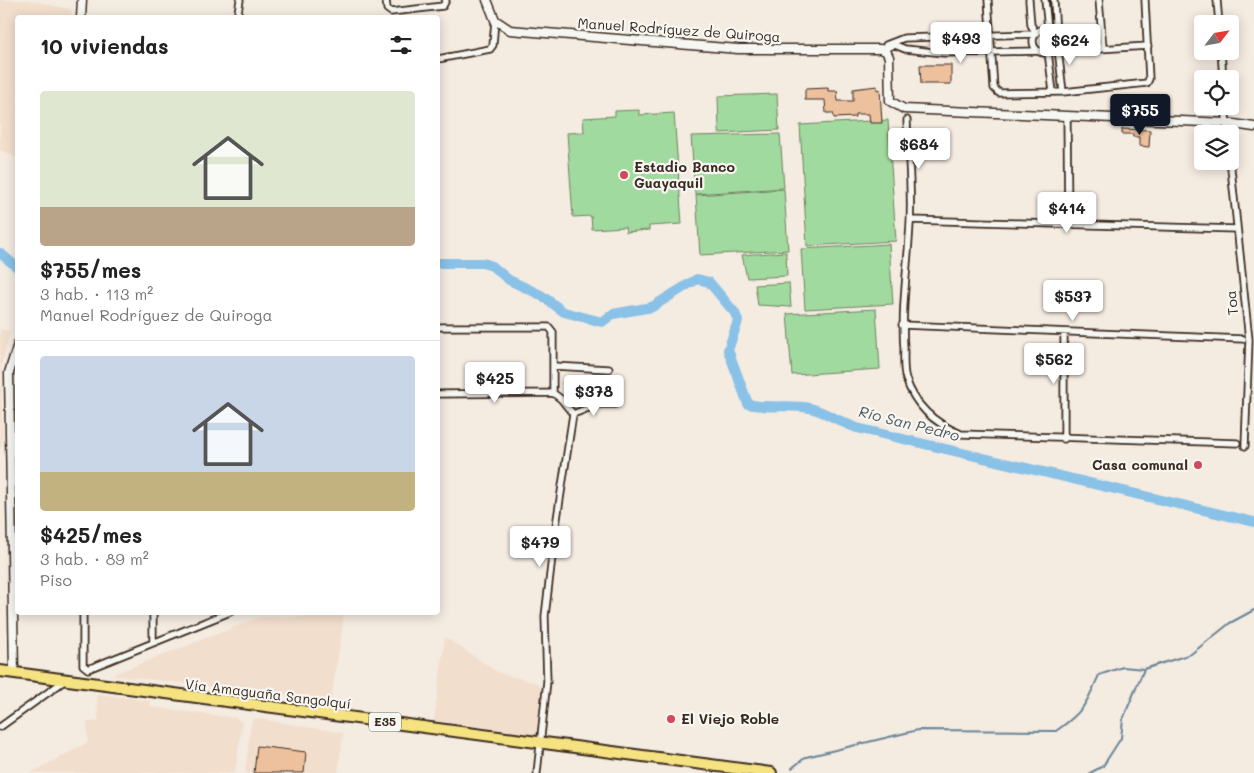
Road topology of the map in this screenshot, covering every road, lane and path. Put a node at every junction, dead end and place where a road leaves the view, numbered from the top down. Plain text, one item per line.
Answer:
1 (82, 0) edge
2 (240, 0) edge
3 (386, 0) edge
4 (446, 0) edge
5 (487, 0) edge
6 (988, 0) edge
7 (1029, 0) edge
8 (1045, 0) edge
9 (1054, 0) edge
10 (1099, 0) edge
11 (1145, 0) edge
12 (1217, 0) edge
13 (81, 15) edge
14 (238, 15) edge
15 (1218, 15) edge
16 (495, 20) junction
17 (1048, 29) junction
18 (991, 34) junction
19 (1036, 34) junction
20 (946, 36) junction
21 (1056, 36) junction
22 (1057, 44) junction
23 (1148, 46) junction
24 (1103, 48) junction
25 (880, 49) junction
26 (1059, 51) junction
27 (1040, 52) junction
28 (1049, 52) junction
29 (944, 53) junction
30 (991, 54) junction
31 (440, 58) edge
32 (1053, 92) junction
33 (1063, 92) junction
34 (1226, 115) edge
35 (1067, 116) junction
36 (907, 120) dead end
37 (1227, 123) junction
38 (1254, 127) edge
39 (1231, 170) edge
40 (910, 220) junction
41 (1068, 223) junction
42 (1237, 229) junction
43 (902, 325) junction
44 (440, 327) edge
45 (1064, 332) junction
46 (1243, 339) dead end
47 (15, 353) edge
48 (553, 366) junction
49 (609, 369) dead end
50 (553, 393) junction
51 (440, 394) edge
52 (615, 404) dead end
53 (573, 414) junction
54 (1064, 439) junction
55 (1237, 443) dead end
56 (1245, 446) dead end
57 (14, 497) edge
58 (83, 615) edge
59 (153, 615) edge
60 (221, 615) edge
61 (153, 641) junction
62 (0, 671) edge
63 (14, 673) junction
64 (65, 679) junction
65 (0, 728) edge
66 (541, 744) junction
67 (537, 773) edge
68 (771, 773) edge

1 - 13 street
2 - 14 street
3 - 4 street
5 - 16 street
6 - 18 street
7 - 19 street
8 - 17 street
9 - 21 street
10 - 24 street
11 - 23 street
12 - 15 street
16 - 25 street, Manuel Rodríguez de Quiroga
16 - 31 street
17 - 19 street
17 - 21 street
18 - 19 street
18 - 20 street
18 - 30 street
19 - 27 street
20 - 25 street
20 - 29 street
21 - 22 street
22 - 26 street
22 - 28 street
23 - 24 street
23 - 33 street
24 - 26 street
25 - 29 street
25 - 35 street
26 - 28 street
26 - 33 street
27 - 28 street
27 - 30 street
28 - 32 street
29 - 30 street
30 - 32 street
32 - 33 street
34 - 37 street
35 - 37 street
35 - 41 street
36 - 40 street
37 - 38 street
39 - 42 street, Toa
40 - 41 street
40 - 43 street
41 - 42 street
42 - 56 street, Toa
43 - 45 street
43 - 54 street
44 - 48 street
45 - 46 street
45 - 54 street
47 - 57 street
48 - 49 street
48 - 50 street
50 - 51 street
50 - 53 street
52 - 53 street
53 - 66 street
54 - 55 street
57 - 63 street
58 - 61 street
59 - 61 street
60 - 61 street
62 - 63 highway, Vía Amaguaña Sangolquí / E35
63 - 64 highway, Vía Amaguaña Sangolquí / E35
64 - 65 street
64 - 66 highway, Vía Amaguaña Sangolquí / E35
66 - 67 street
66 - 68 highway, Vía Amaguaña Sangolquí / E35

